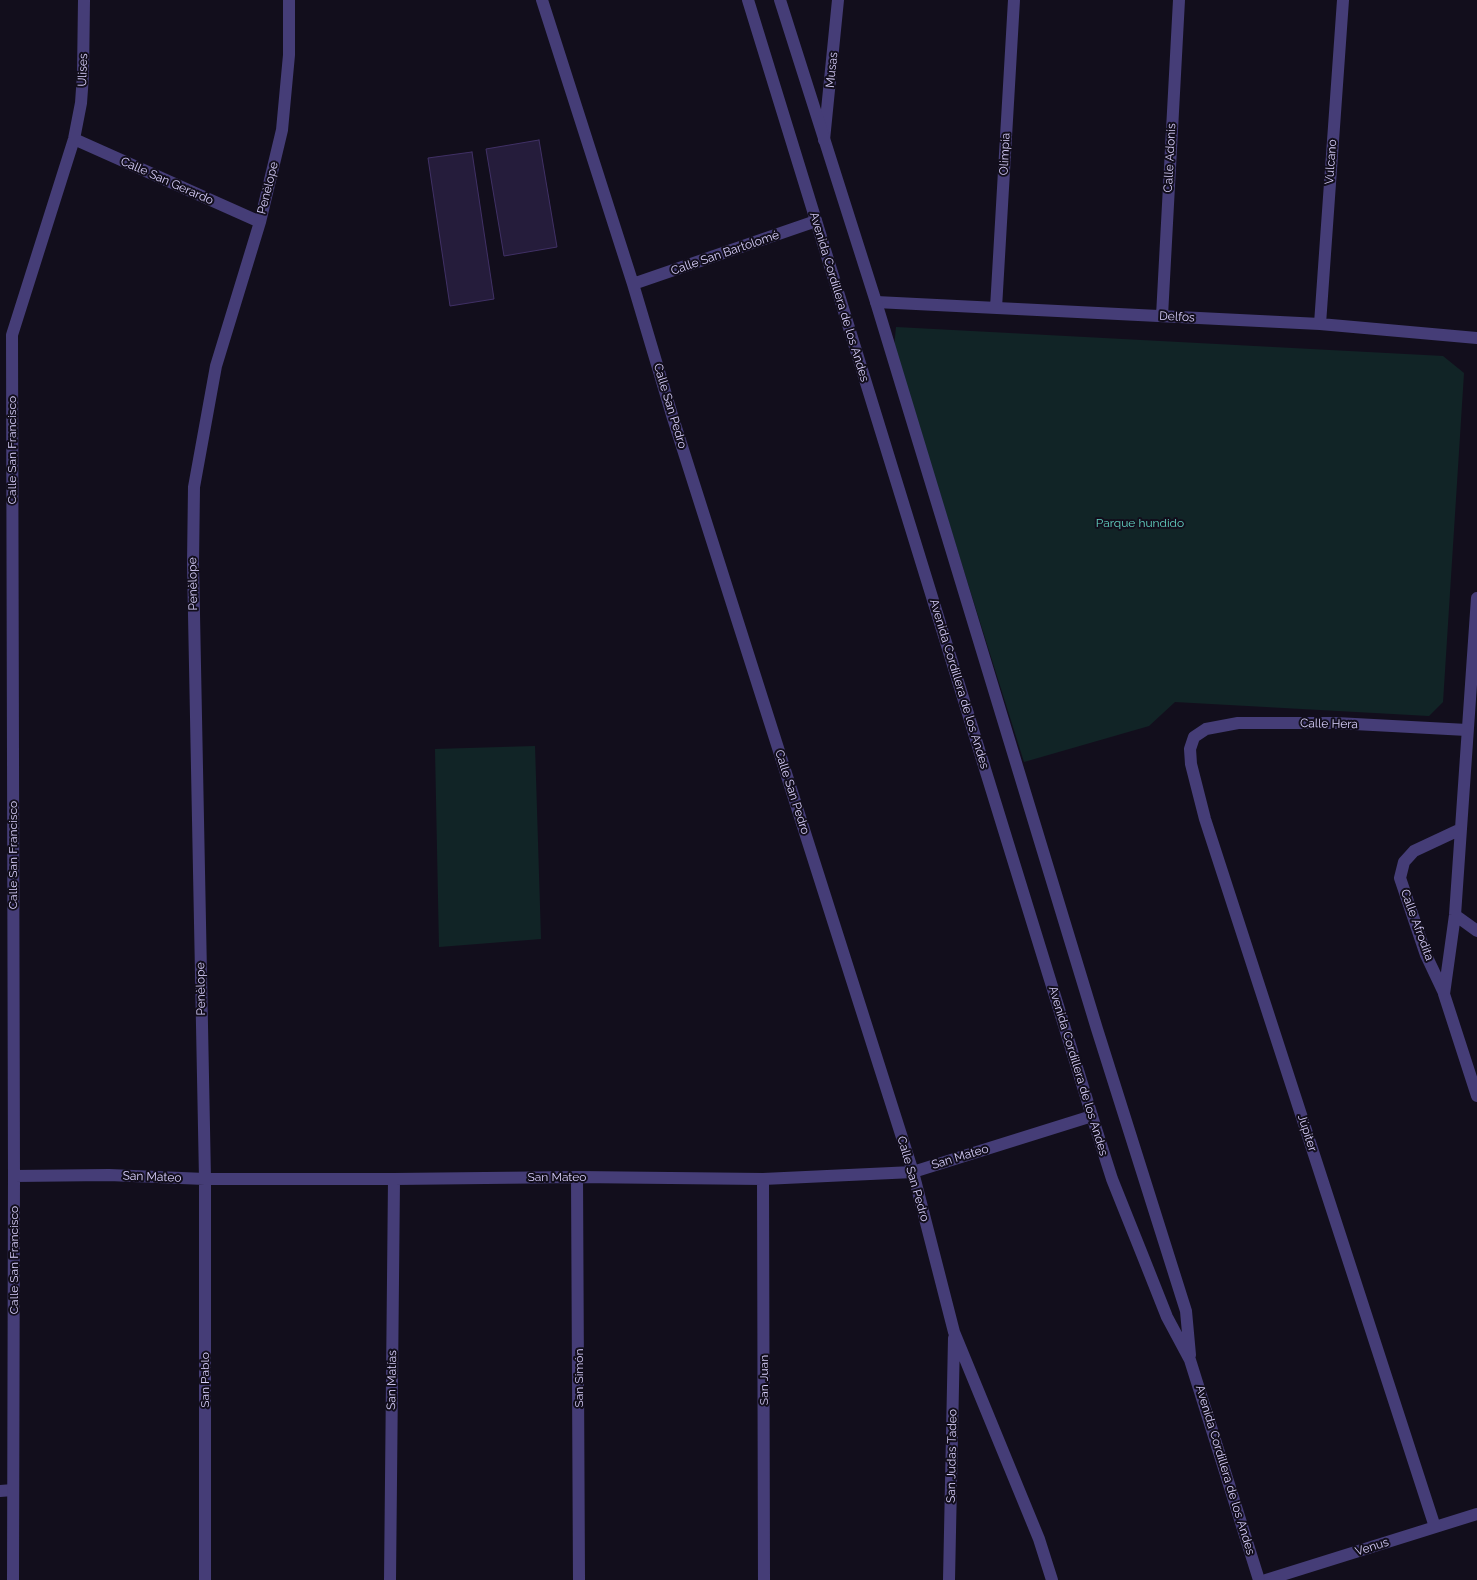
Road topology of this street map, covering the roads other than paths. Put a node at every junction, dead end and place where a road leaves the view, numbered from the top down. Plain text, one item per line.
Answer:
1 (84, 0) edge
2 (289, 0) edge
3 (542, 0) edge
4 (748, 0) edge
5 (780, 0) edge
6 (838, 0) edge
7 (1014, 0) edge
8 (1179, 0) edge
9 (1343, 0) edge
10 (74, 139) junction
11 (824, 140) junction
12 (816, 221) junction
13 (260, 222) junction
14 (633, 284) junction
15 (876, 302) junction
16 (996, 308) junction
17 (1162, 316) junction
18 (1320, 324) junction
19 (6, 335) edge
20 (1477, 338) edge
21 (1477, 598) edge
22 (1477, 612) edge
23 (1467, 730) junction
24 (1194, 737) joint
25 (1461, 829) junction
26 (1455, 915) junction
27 (1477, 931) edge
28 (1444, 994) junction
29 (1477, 1096) edge
30 (1092, 1116) junction
31 (913, 1172) junction
32 (14, 1176) junction
33 (577, 1176) junction
34 (205, 1179) junction
35 (394, 1179) junction
36 (763, 1179) junction
37 (954, 1332) junction
38 (1190, 1360) junction
39 (6, 1490) edge
40 (1477, 1514) edge
41 (1435, 1527) junction
42 (13, 1580) edge
43 (205, 1580) edge
44 (390, 1580) edge
45 (579, 1580) edge
46 (764, 1580) edge
47 (950, 1580) edge
48 (1052, 1580) edge
49 (1259, 1580) edge
50 (1266, 1580) edge

1 - 10 street, Ulises
2 - 13 street, Penèlope
3 - 14 street, Calle San Pedro
4 - 12 street, Avenida Cordillera de los Andes
5 - 11 street, Avenida Cordillera de los Andes
6 - 11 street, Musas
7 - 16 street, Olimpia
8 - 17 street, Calle Adonis
9 - 18 street, Vulcano
10 - 13 street, Calle San Gerardo
10 - 19 street, Calle San Francisco
11 - 15 street, Avenida Cordillera de los Andes
12 - 14 street, Calle San Bartolomé
12 - 30 street, Avenida Cordillera de los Andes
13 - 34 street, Penèlope
14 - 31 street, Calle San Pedro
15 - 16 street, Delfos
15 - 38 street, Avenida Cordillera de los Andes
16 - 17 street, Delfos
17 - 18 street, Delfos
18 - 20 street, Delfos
19 - 32 street, Calle San Francisco
21 - 22 street, Calle Afrodita
22 - 23 street, Calle Afrodita
23 - 24 street, Calle Hera
23 - 25 street, Calle Afrodita
24 - 41 street, Júpiter
25 - 26 street, Calle Afrodita
25 - 28 street, Calle Afrodita
26 - 27 street
26 - 28 street, Calle Afrodita
28 - 29 street, Calle Afrodita
30 - 31 street, San Mateo
30 - 38 street, Avenida Cordillera de los Andes
31 - 36 street, San Mateo
31 - 37 street, Calle San Pedro
32 - 34 street, San Mateo
32 - 39 street, Calle San Francisco
33 - 35 street, San Mateo
33 - 36 street, San Mateo
33 - 45 street, San Simón
34 - 35 street, San Mateo
34 - 43 street, San Pablo
35 - 44 street, San Matías
36 - 46 street, San Juan
37 - 47 street, San Judas Tadeo
37 - 48 street, Calle San Pedro
38 - 49 street, Avenida Cordillera de los Andes
39 - 42 street, Calle San Francisco
40 - 41 street, Venus
41 - 50 street, Venus

